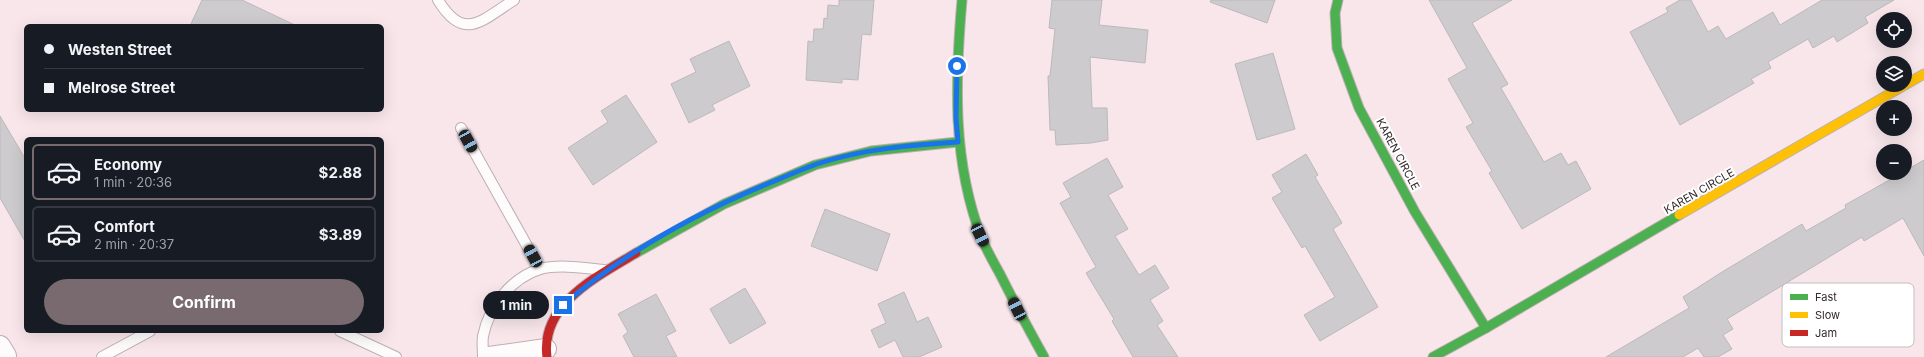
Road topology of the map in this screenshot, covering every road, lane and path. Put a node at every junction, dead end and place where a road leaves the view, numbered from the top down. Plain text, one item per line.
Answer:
1 (438, 0) edge
2 (514, 0) edge
3 (962, 0) edge
4 (1338, 0) edge
5 (1924, 74) edge
6 (461, 128) dead end
7 (958, 142) junction
8 (540, 269) junction
9 (608, 270) junction
10 (1486, 328) junction
11 (146, 333) edge
12 (344, 333) edge
13 (547, 353) edge
14 (102, 357) edge
15 (396, 357) edge
16 (483, 357) edge
17 (489, 357) edge
18 (1044, 357) edge
19 (1433, 357) edge

1 - 2 lane
3 - 7 street
4 - 10 street, KAREN CIRCLE
5 - 10 street, KAREN CIRCLE
6 - 8 lane
7 - 9 street
7 - 18 street
8 - 9 lane
8 - 16 lane
9 - 13 street
10 - 19 street, KAREN CIRCLE
11 - 14 lane
12 - 15 lane
13 - 17 street

